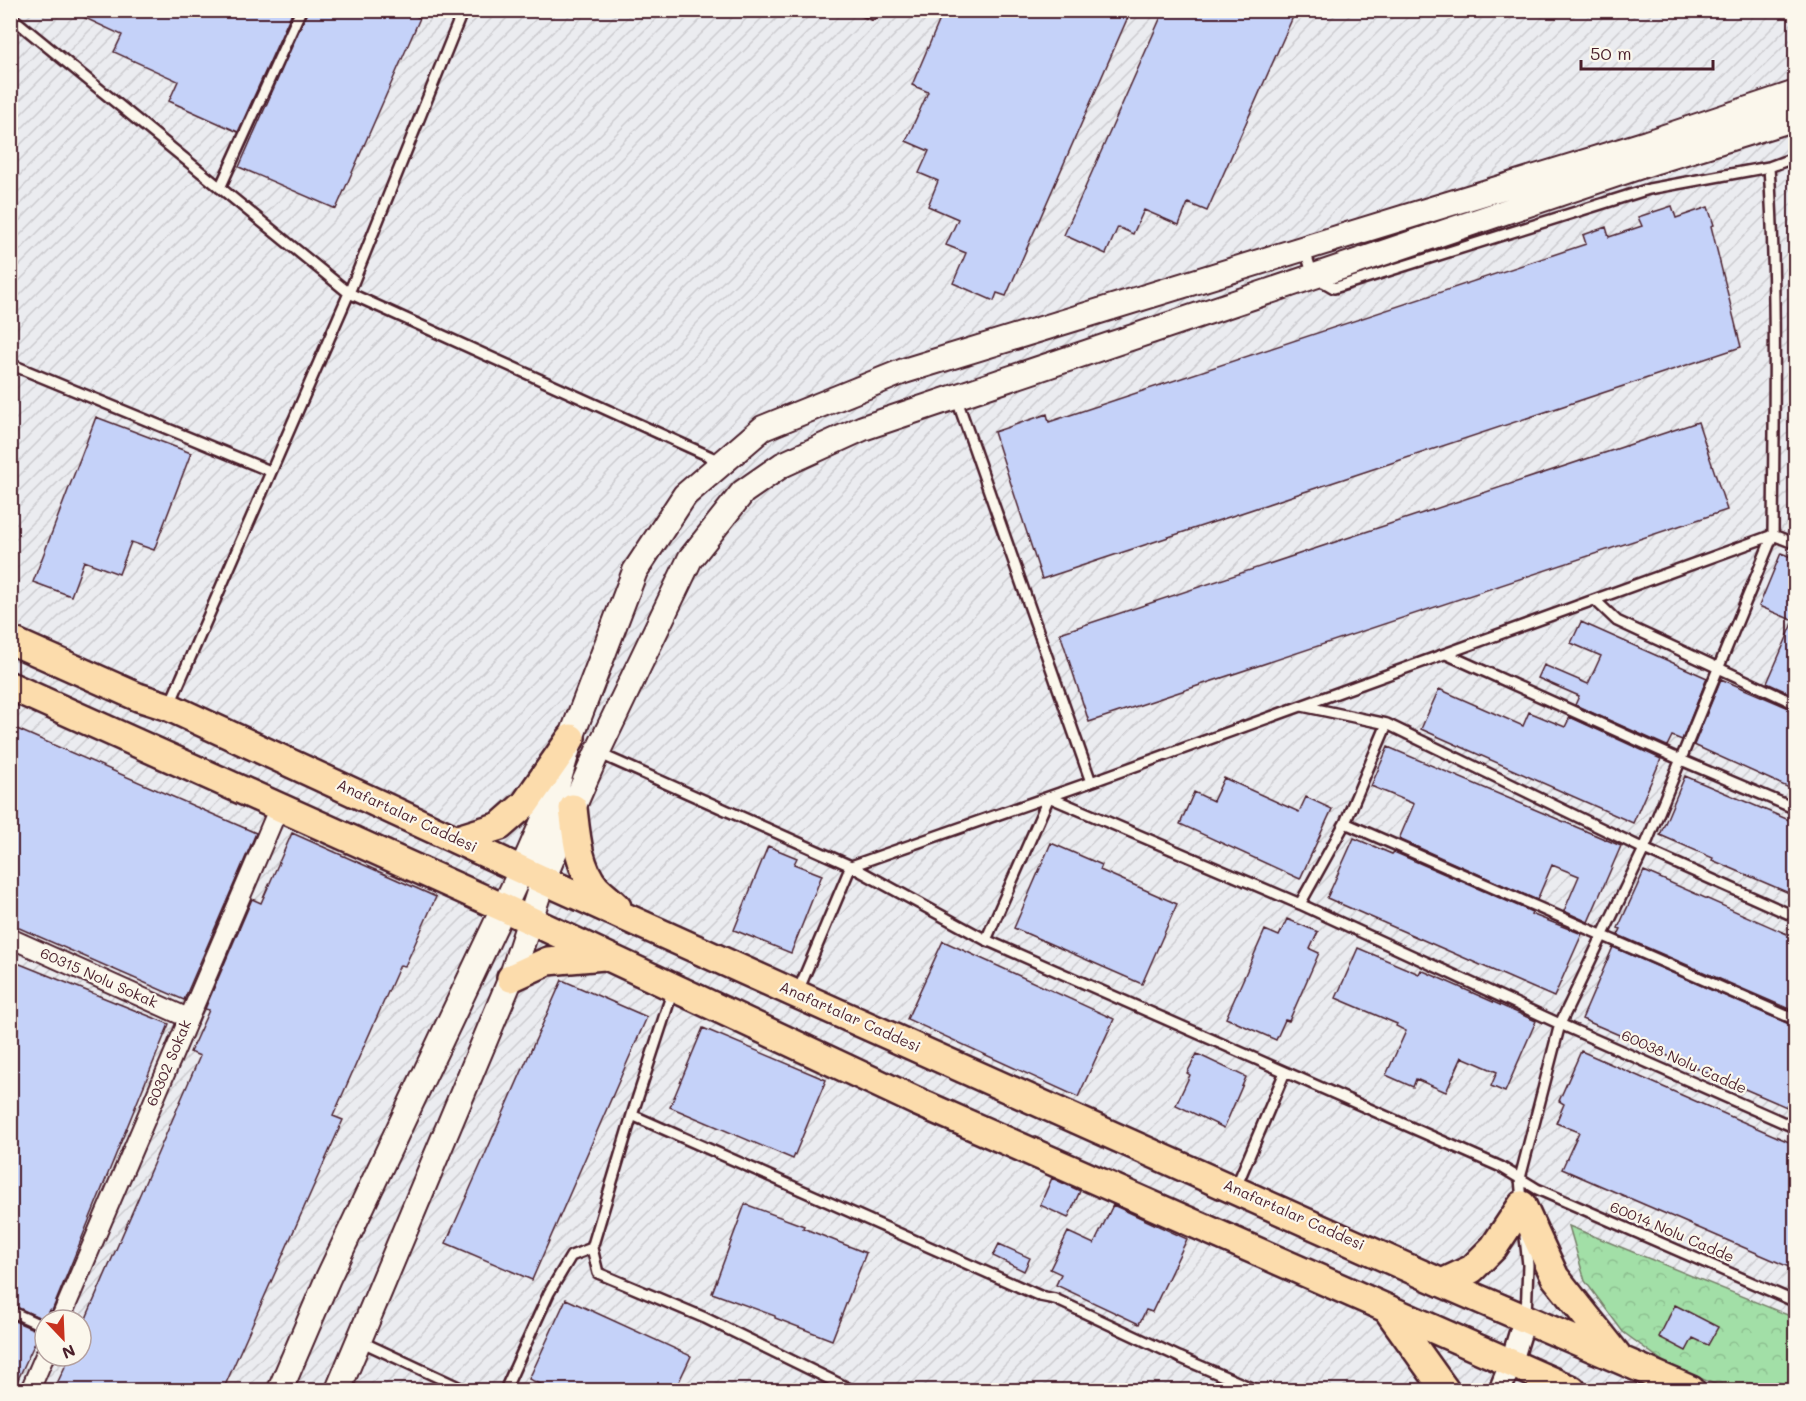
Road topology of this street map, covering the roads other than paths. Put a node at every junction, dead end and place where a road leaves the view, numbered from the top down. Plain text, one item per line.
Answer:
1 (301, 10) edge
2 (450, 10) edge
3 (863, 10) edge
4 (873, 10) edge
5 (462, 13) edge
6 (10, 16) edge
7 (1796, 93) edge
8 (1796, 118) edge
9 (1651, 152) junction
10 (1796, 158) edge
11 (1769, 167) junction
12 (220, 188) junction
13 (1304, 248) junction
14 (1314, 276) junction
15 (349, 293) junction
16 (10, 364) edge
17 (956, 396) junction
18 (723, 462) junction
19 (270, 471) junction
20 (1773, 535) junction
21 (1796, 544) edge
22 (1595, 600) junction
23 (10, 640) edge
24 (1446, 654) junction
25 (1719, 669) junction
26 (10, 686) edge
27 (1796, 704) edge
28 (1302, 706) junction
29 (169, 707) junction
30 (1387, 724) junction
31 (571, 738) junction
32 (597, 753) junction
33 (1681, 760) junction
34 (1091, 782) junction
35 (1049, 798) junction
36 (279, 807) junction
37 (573, 808) junction
38 (1796, 809) edge
39 (1344, 823) junction
40 (458, 839) junction
41 (1644, 849) junction
42 (850, 866) junction
43 (533, 875) junction
44 (1300, 904) junction
45 (504, 909) junction
46 (1796, 917) edge
47 (632, 920) junction
48 (530, 922) junction
49 (1602, 937) junction
50 (10, 938) edge
51 (986, 940) junction
52 (606, 956) junction
53 (511, 978) junction
54 (674, 988) junction
55 (796, 994) junction
56 (188, 1018) junction
57 (1796, 1020) edge
58 (1560, 1024) junction
59 (1285, 1072) junction
60 (632, 1115) junction
61 (1796, 1128) edge
62 (1236, 1189) junction
63 (1526, 1191) junction
64 (592, 1248) junction
65 (1442, 1283) junction
66 (1796, 1302) edge
67 (65, 1308) edge
68 (1386, 1308) junction
69 (10, 1311) edge
70 (1525, 1318) junction
71 (33, 1322) edge
72 (360, 1341) junction
73 (1619, 1358) junction
74 (1511, 1364) junction
75 (39, 1368) edge
76 (30, 1390) edge
77 (280, 1390) edge
78 (338, 1390) edge
79 (465, 1390) edge
80 (505, 1390) edge
81 (852, 1390) edge
82 (1256, 1390) edge
83 (1445, 1390) edge
84 (1500, 1390) edge
85 (1572, 1390) edge
86 (1691, 1390) edge

1 - 12 lane
2 - 5 lane
3 - 4 lane
5 - 15 lane
6 - 12 lane
7 - 9 main road
8 - 9 main road
9 - 13 main road
9 - 14 main road
10 - 11 lane
11 - 14 lane
11 - 20 lane
12 - 15 lane
13 - 14 lane
13 - 18 main road
14 - 17 main road
15 - 18 lane
15 - 19 lane
16 - 19 lane
17 - 32 main road
17 - 34 lane
18 - 31 main road
19 - 29 lane
20 - 21 lane
20 - 22 lane
20 - 25 lane
22 - 24 lane
22 - 25 lane
23 - 29 main road, Anafartalar Caddesi
24 - 28 lane
24 - 33 lane
25 - 27 lane
25 - 33 lane
26 - 36 main road
28 - 30 lane
28 - 34 lane
29 - 40 main road, Anafartalar Caddesi
30 - 39 lane
30 - 41 lane
31 - 40 main road
31 - 43 main road
32 - 37 main road
32 - 42 lane, 60014 Nolu Cadde
33 - 38 lane
33 - 41 lane
34 - 35 lane
35 - 42 lane
35 - 44 lane, 60038 Nolu Cadde
35 - 51 lane
36 - 45 main road
36 - 56 street, 60302 Sokak
37 - 43 main road
37 - 47 main road
39 - 44 lane
39 - 49 lane
40 - 43 main road, Anafartalar Caddesi
41 - 46 lane
41 - 49 lane
42 - 51 lane, 60014 Nolu Cadde
42 - 55 lane
43 - 45 main road
43 - 47 main road, Anafartalar Caddesi
43 - 48 main road
44 - 58 lane, 60038 Nolu Cadde
45 - 48 main road
45 - 77 main road
47 - 55 main road, Anafartalar Caddesi
48 - 52 main road
48 - 53 main road
49 - 57 lane
49 - 58 lane
50 - 56 street, 60315 Nolu Sokak
51 - 59 lane, 60014 Nolu Cadde
52 - 53 main road
52 - 54 main road
53 - 72 main road
54 - 60 lane
54 - 68 main road
55 - 62 main road, Anafartalar Caddesi
56 - 67 street, 60302 Sokak
58 - 61 lane, 60038 Nolu Cadde
58 - 63 lane
59 - 62 lane
59 - 63 lane, 60014 Nolu Cadde
60 - 64 lane
60 - 82 lane
62 - 65 main road, Anafartalar Caddesi
63 - 65 main road
63 - 66 lane, 60014 Nolu Cadde
63 - 70 lane
63 - 73 main road
64 - 80 lane
64 - 81 lane
65 - 70 main road, Anafartalar Caddesi
68 - 74 main road
68 - 83 main road
69 - 71 lane
70 - 73 main road, Anafartalar Caddesi
70 - 74 street
72 - 78 main road
72 - 79 lane
73 - 86 main road, Anafartalar Caddesi
74 - 84 street
74 - 85 main road
75 - 76 street

